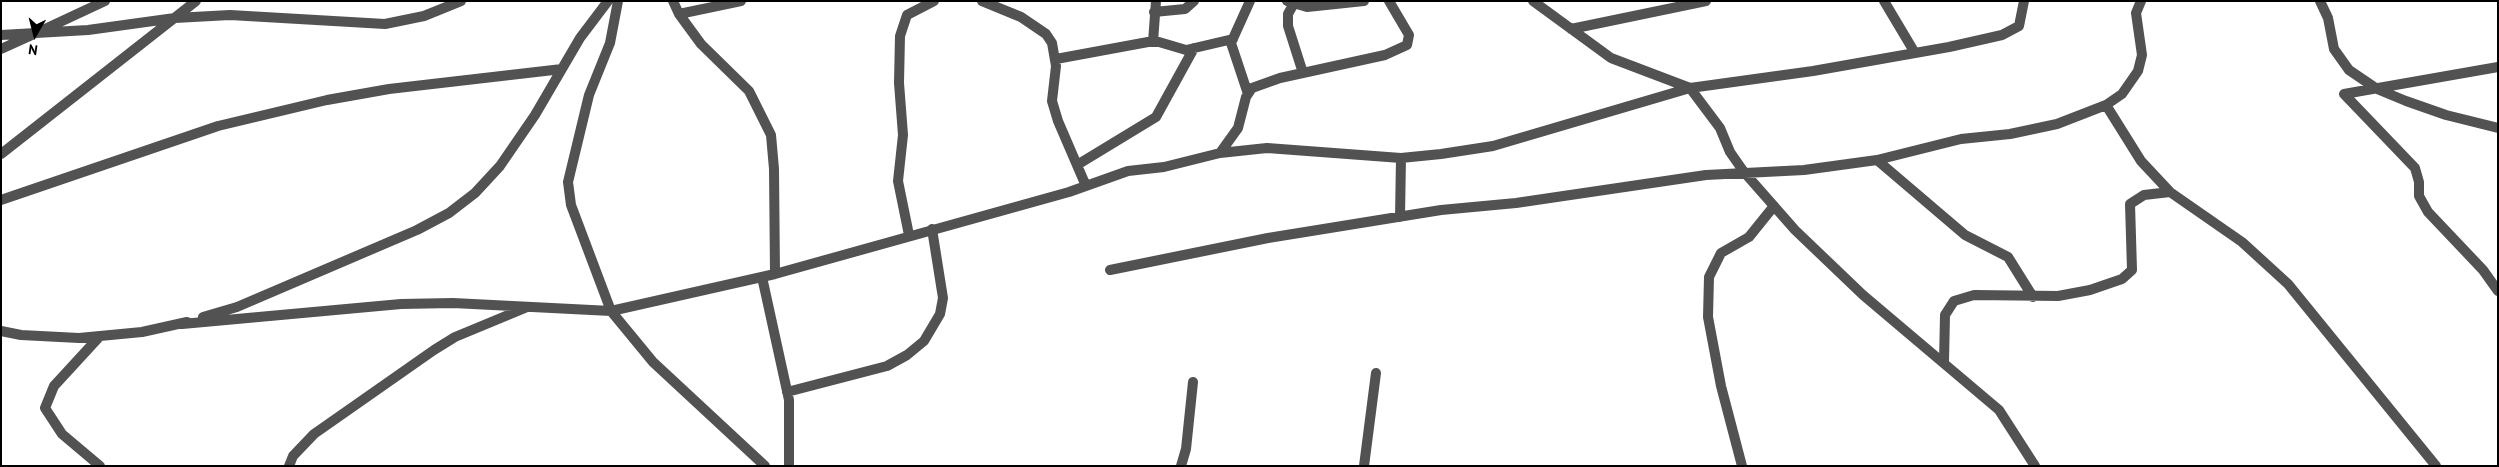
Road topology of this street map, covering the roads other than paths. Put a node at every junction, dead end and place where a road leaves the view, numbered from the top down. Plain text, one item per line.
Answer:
1 (105, 1) edge
2 (196, 1) edge
3 (461, 1) edge
4 (608, 1) edge
5 (618, 1) edge
6 (673, 1) edge
7 (741, 1) edge
8 (934, 1) edge
9 (982, 1) edge
10 (1156, 1) edge
11 (1194, 1) edge
12 (1250, 1) edge
13 (1364, 1) edge
14 (1389, 1) edge
15 (1534, 1) edge
16 (1706, 1) edge
17 (1884, 1) edge
18 (2024, 1) edge
19 (2141, 1) edge
20 (2320, 1) edge
21 (1290, 3) edge
22 (1154, 12) junction
23 (679, 14) junction
24 (175, 18) junction
25 (1571, 29) junction
26 (40, 32) junction
27 (1, 35) edge
28 (1233, 39) junction
29 (1153, 42) junction
30 (1194, 48) junction
31 (1, 49) edge
32 (1916, 53) junction
33 (1056, 59) junction
34 (2498, 67) edge
35 (562, 69) junction
36 (1303, 73) junction
37 (1690, 88) junction
38 (2377, 89) junction
39 (1248, 94) junction
40 (2106, 105) junction
41 (2498, 128) edge
42 (1220, 153) junction
43 (1, 154) edge
44 (1401, 158) junction
45 (1877, 160) junction
46 (1077, 165) junction
47 (1744, 172) junction
48 (1086, 186) junction
49 (2170, 192) junction
50 (1, 200) edge
51 (1774, 206) junction
52 (1400, 217) junction
53 (932, 229) junction
54 (908, 235) junction
55 (1110, 270) dead end
56 (775, 274) junction
57 (762, 277) junction
58 (2498, 291) edge
59 (2033, 297) junction
60 (528, 306) junction
61 (611, 310) junction
62 (182, 324) junction
63 (1, 331) edge
64 (100, 336) junction
65 (1944, 362) junction
66 (1376, 372) dead end
67 (1193, 382) dead end
68 (787, 392) junction
69 (100, 466) edge
70 (289, 466) edge
71 (765, 466) edge
72 (789, 466) edge
73 (1180, 466) edge
74 (1364, 466) edge
75 (1742, 466) edge
76 (2036, 466) edge
77 (2436, 466) edge

1 - 26 street
2 - 24 street
3 - 24 street
4 - 35 street
5 - 61 street
6 - 23 street
7 - 23 street
8 - 54 street
9 - 33 street
10 - 22 street
11 - 22 street
12 - 28 street
13 - 21 street
14 - 36 street
15 - 25 street
16 - 25 street
17 - 32 street
18 - 32 street
19 - 40 street
20 - 38 street
21 - 36 street
22 - 29 street
23 - 56 street
24 - 26 street
24 - 43 street
25 - 37 street
26 - 27 street
26 - 31 street
28 - 30 street
28 - 39 street
29 - 30 street
29 - 33 street
30 - 46 street
32 - 37 street
33 - 46 street
34 - 38 street
35 - 50 street
35 - 62 street
36 - 39 street
37 - 44 street
37 - 47 street
38 - 41 street
38 - 58 street
39 - 42 street
40 - 45 street
40 - 49 street
42 - 44 street
42 - 48 street
44 - 52 street
45 - 47 street
45 - 59 street
46 - 48 street
47 - 51 street
47 - 52 street
48 - 53 street
49 - 59 street
49 - 77 street
51 - 65 street
51 - 75 street
52 - 55 street
53 - 54 street
53 - 68 street
54 - 56 street
56 - 57 street
57 - 61 street
57 - 68 street
59 - 65 street
60 - 61 street
60 - 62 street
60 - 70 street
61 - 71 street
62 - 64 street
63 - 64 street
64 - 69 street
65 - 76 street
66 - 74 street
67 - 73 street
68 - 72 street

